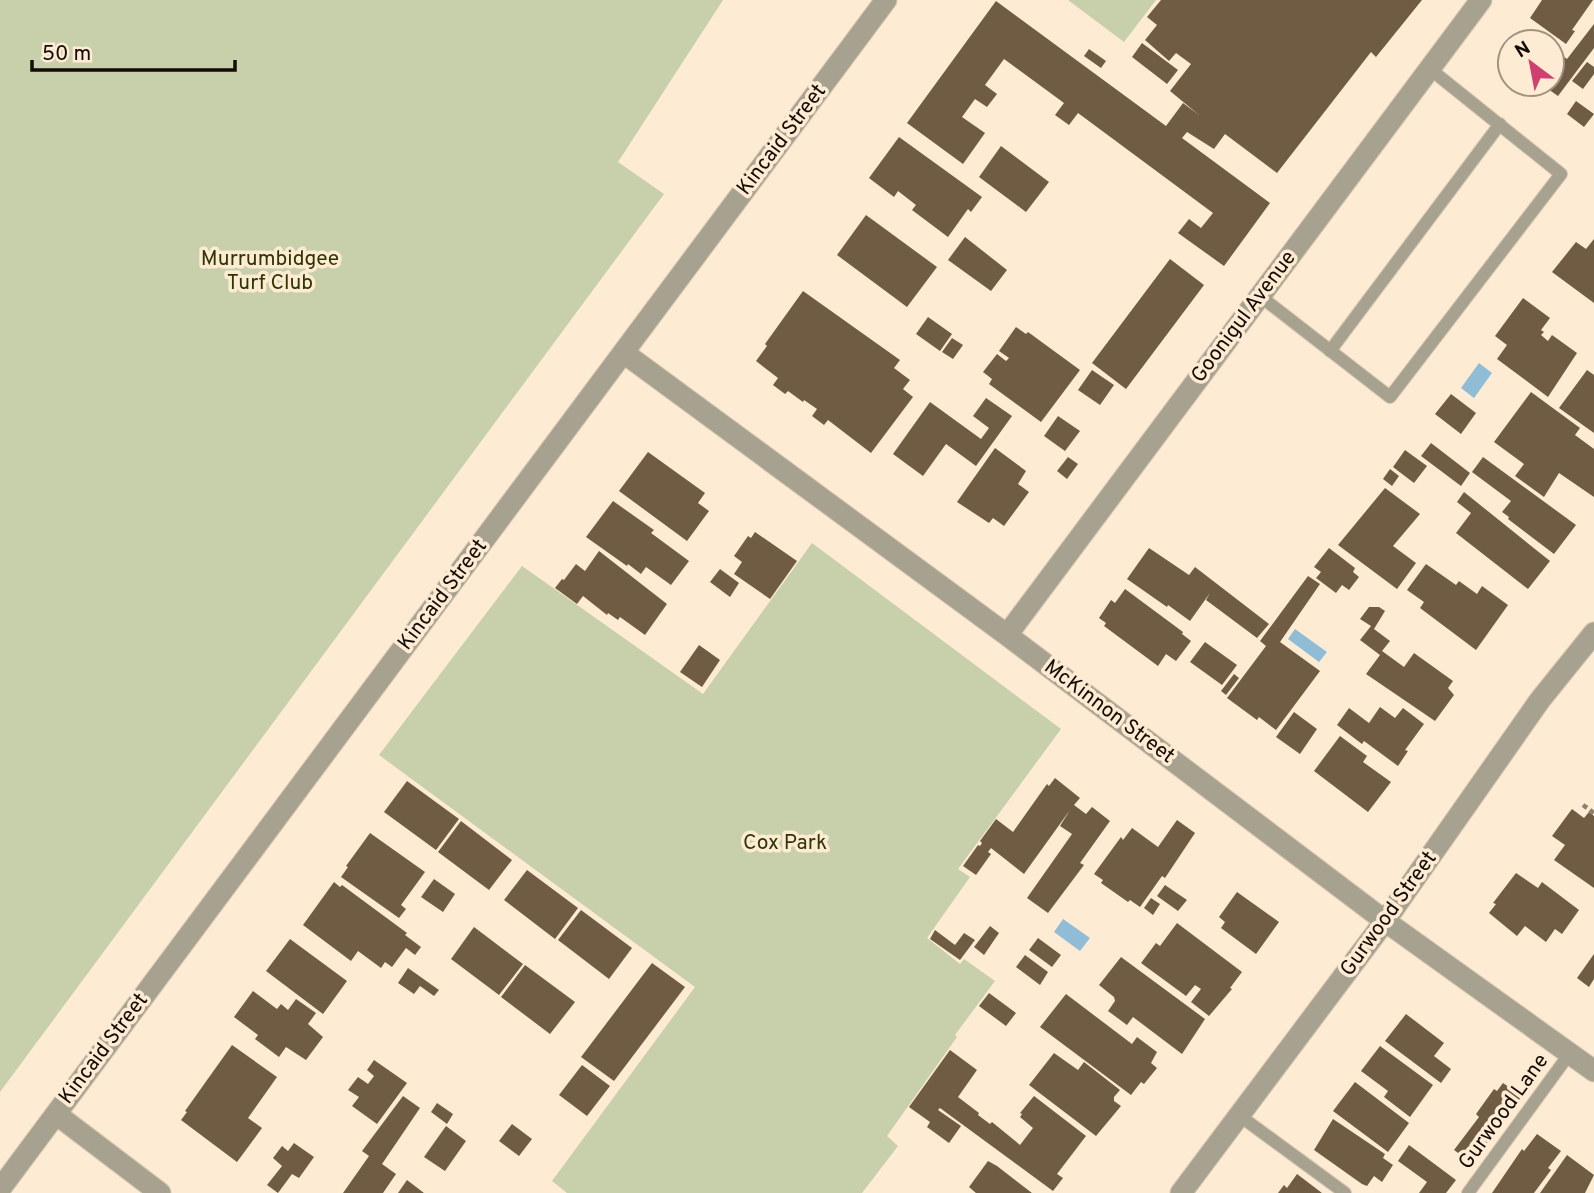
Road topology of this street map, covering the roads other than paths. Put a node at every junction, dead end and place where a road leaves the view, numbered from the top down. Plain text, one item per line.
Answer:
1 (886, 0) edge
2 (1481, 0) edge
3 (1430, 68) junction
4 (1500, 124) junction
5 (1260, 296) junction
6 (1330, 351) junction
7 (624, 353) junction
8 (1594, 633) edge
9 (1007, 635) junction
10 (1385, 921) junction
11 (1570, 1053) junction
12 (1594, 1071) edge
13 (56, 1114) junction
14 (1240, 1116) junction
15 (0, 1189) edge
16 (160, 1193) edge
17 (1181, 1193) edge
18 (1345, 1193) edge
19 (1468, 1193) edge

1 - 7 street, Kincaid Street
2 - 3 street, Goonigul Avenue
3 - 4 lane
3 - 5 street, Goonigul Avenue
4 - 6 lane
4 - 6 lane
5 - 6 lane
5 - 9 street, Goonigul Avenue
7 - 9 street, McKinnon Street
7 - 13 street, Kincaid Street
8 - 10 street, Gurwood Street
9 - 10 street, McKinnon Street
10 - 11 street, McKinnon Street
10 - 14 street, Gurwood Street
11 - 12 street, McKinnon Street
11 - 19 lane, Gurwood Lane
13 - 15 street, Kincaid Street
13 - 16 street
14 - 17 street, Gurwood Street
14 - 18 lane

